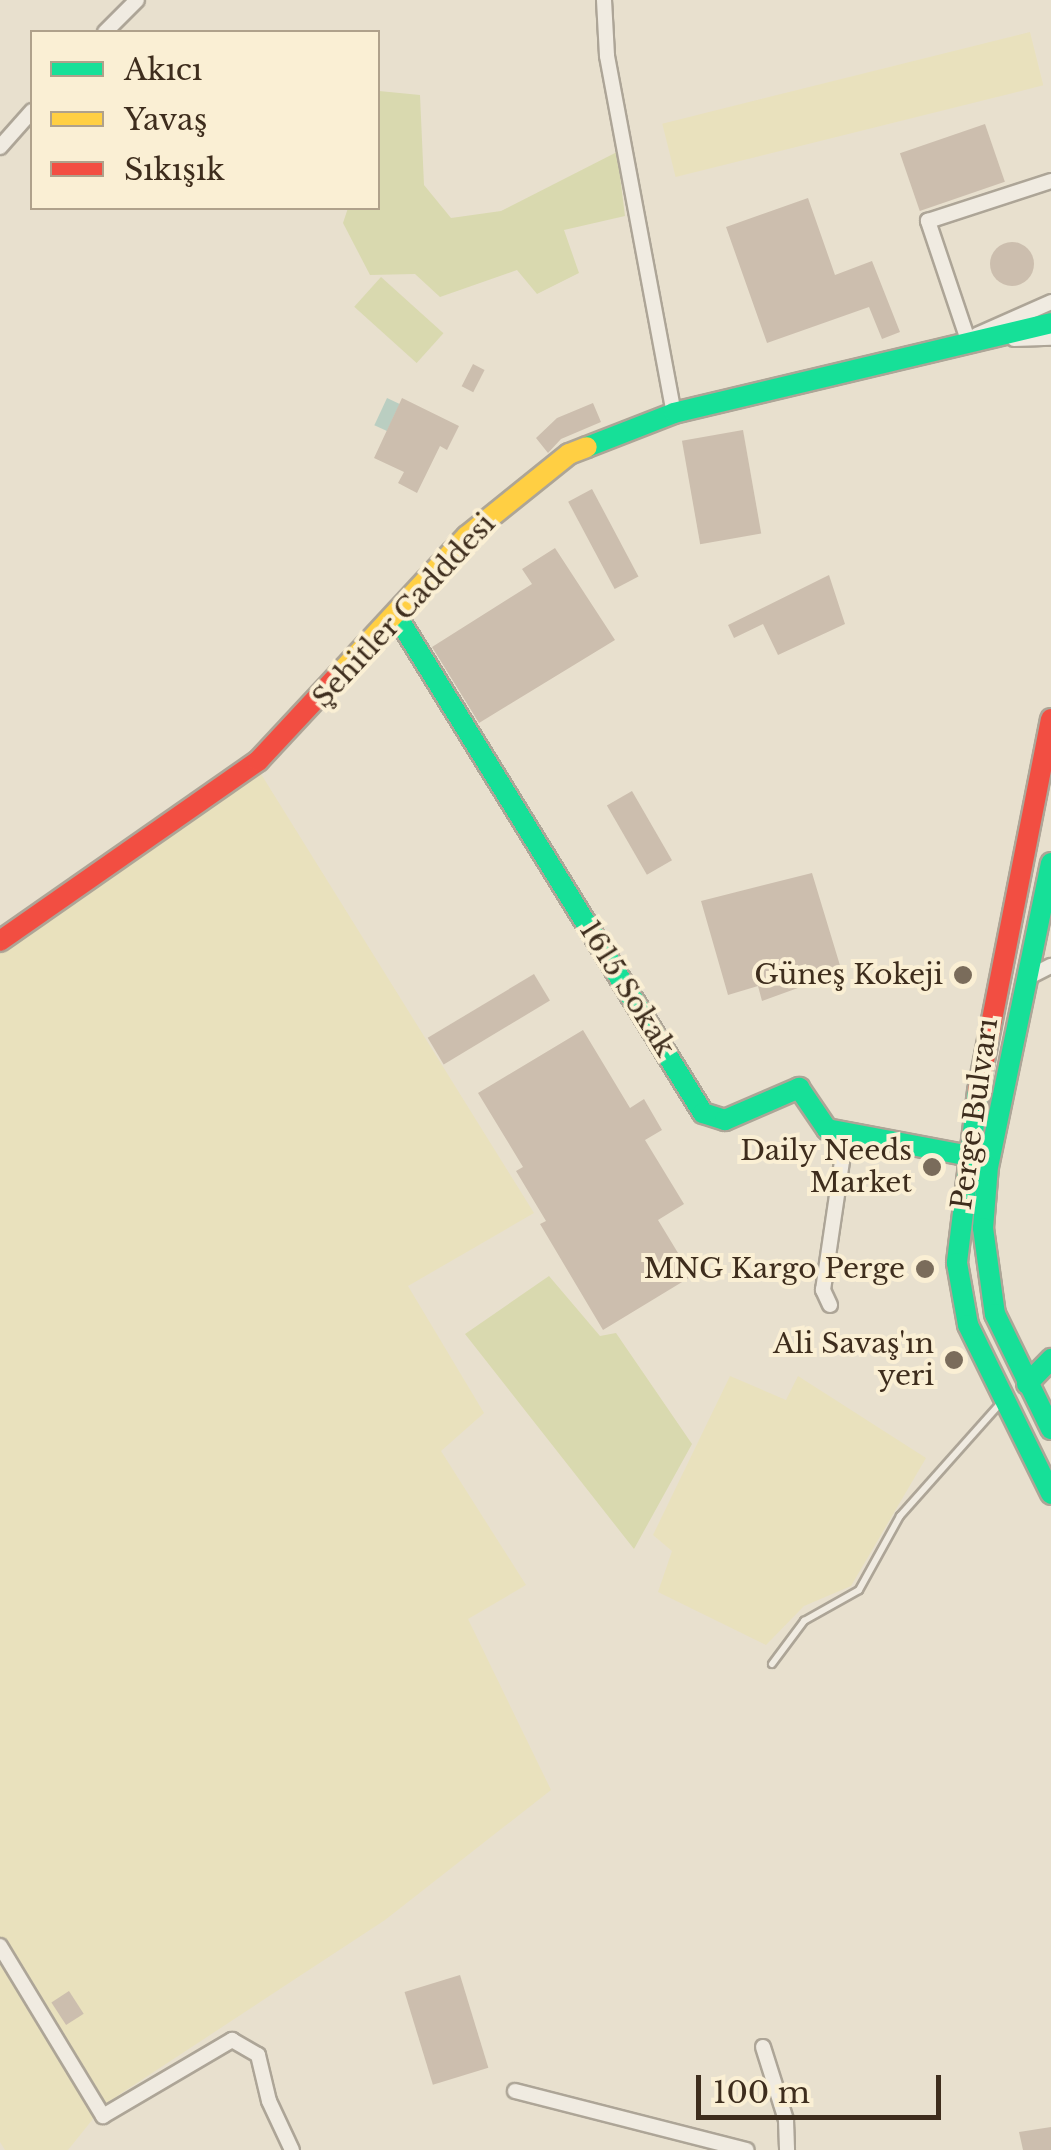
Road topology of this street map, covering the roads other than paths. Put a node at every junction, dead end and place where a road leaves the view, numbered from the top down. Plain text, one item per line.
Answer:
1 (137, 0) edge
2 (604, 0) edge
3 (108, 30) edge
4 (30, 113) edge
5 (0, 147) edge
6 (1051, 181) edge
7 (1051, 302) edge
8 (1051, 322) edge
9 (1051, 338) edge
10 (968, 340) junction
11 (674, 413) junction
12 (396, 615) junction
13 (1051, 719) edge
14 (1051, 863) edge
15 (0, 941) edge
16 (1051, 966) edge
17 (1027, 978) junction
18 (846, 1134) junction
19 (965, 1155) junction
20 (830, 1305) dead end
21 (1051, 1359) edge
22 (1027, 1384) junction
23 (1000, 1402) junction
24 (1051, 1429) edge
25 (1051, 1494) edge
26 (772, 1664) dead end
27 (0, 1946) edge
28 (763, 2046) dead end
29 (515, 2092) dead end
30 (292, 2150) edge
31 (747, 2150) edge
32 (787, 2150) edge

1 - 3 street
2 - 11 street
4 - 5 street
6 - 10 street
7 - 10 street
8 - 10 street, Şehitler Cadddesi
9 - 10 street
10 - 11 street, Şehitler Cadddesi
11 - 12 street, Şehitler Cadddesi
12 - 15 street, Şehitler Cadddesi
12 - 18 street, 1615 Sokak
13 - 19 street, Perge Bulvarı
14 - 17 street, Perge Bulvarı
16 - 17 street
17 - 22 street, Perge Bulvarı
18 - 19 street, 1615 Sokak
18 - 20 street
19 - 23 street, Perge Bulvarı
21 - 22 street
22 - 24 street, Perge Bulvarı
23 - 25 street, Perge Bulvarı
23 - 26 lane
27 - 30 street
28 - 32 street
29 - 31 street

